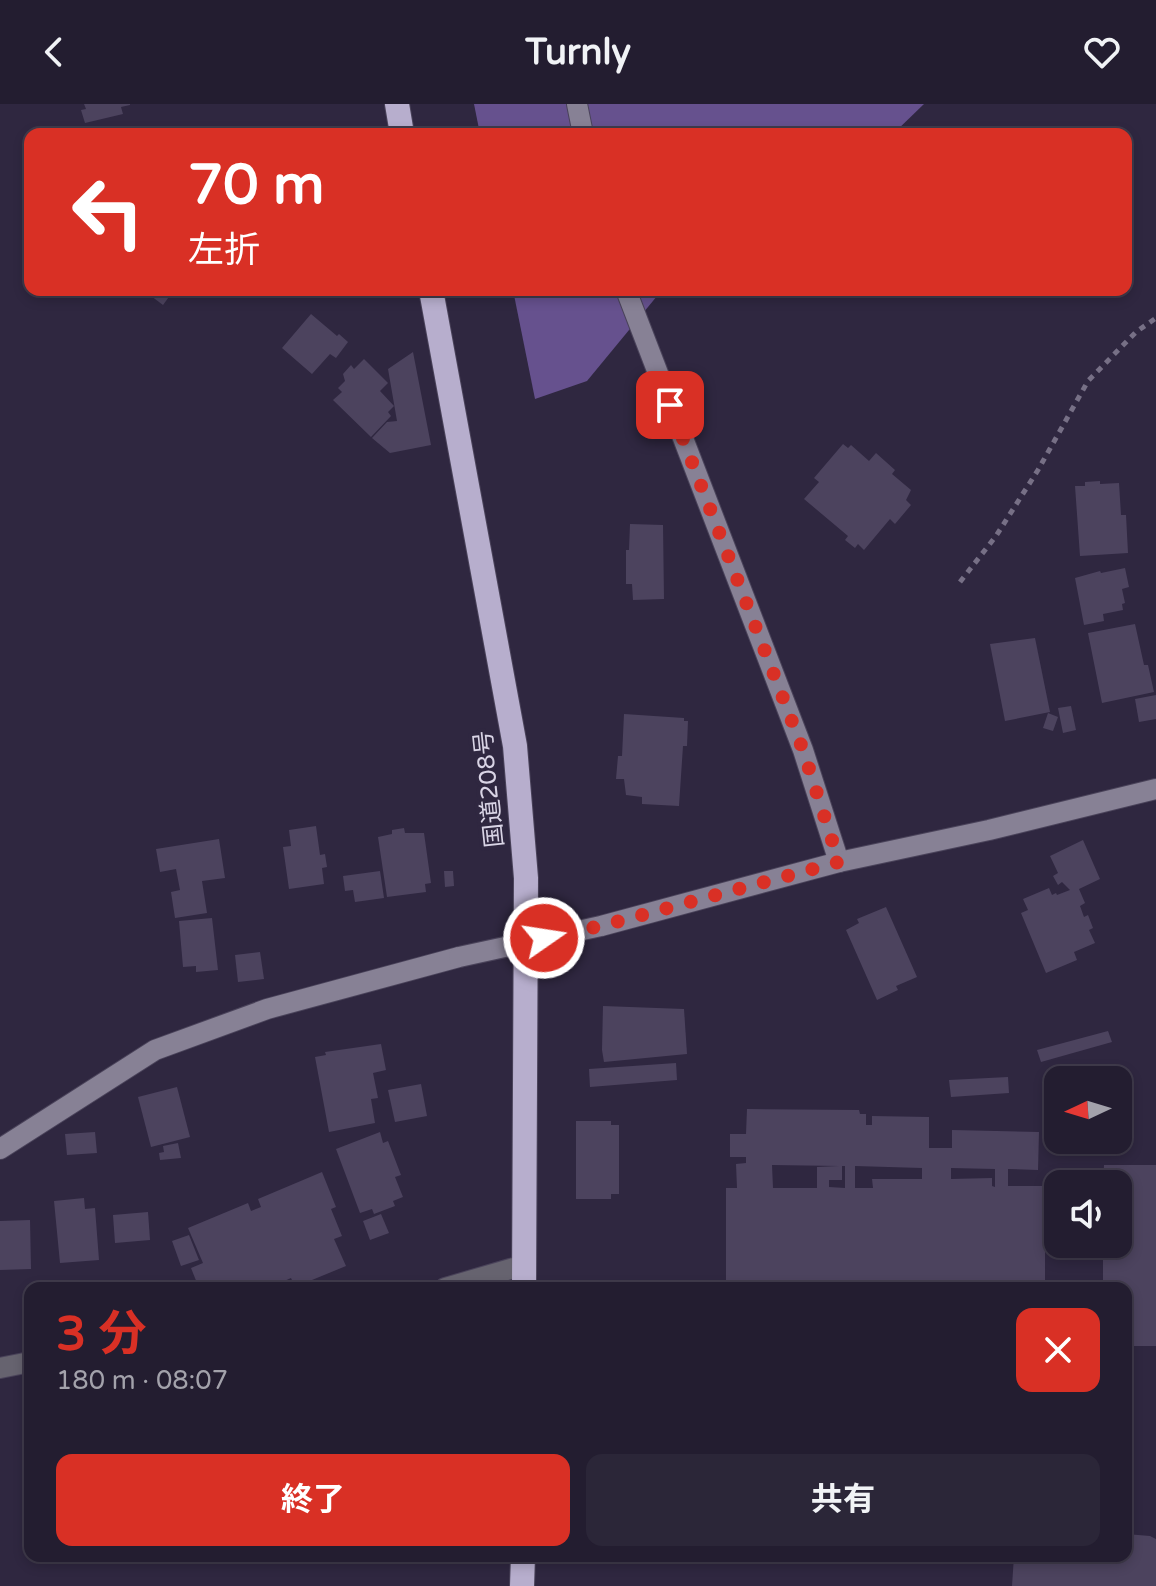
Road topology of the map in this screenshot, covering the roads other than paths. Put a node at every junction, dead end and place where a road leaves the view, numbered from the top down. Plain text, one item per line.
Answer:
1 (397, 104) edge
2 (577, 104) edge
3 (401, 128) edge
4 (582, 128) edge
5 (432, 296) edge
6 (628, 296) edge
7 (1156, 789) edge
8 (839, 862) junction
9 (0, 1149) edge
10 (524, 1277) edge
11 (488, 1282) edge
12 (24, 1363) edge
13 (0, 1368) edge
14 (523, 1562) edge
15 (522, 1586) edge

1 - 3 highway
2 - 4 street
5 - 10 highway, 国道208号
6 - 8 street
7 - 8 street
8 - 9 street, bridge
10 - 11 street
12 - 13 street
14 - 15 highway

